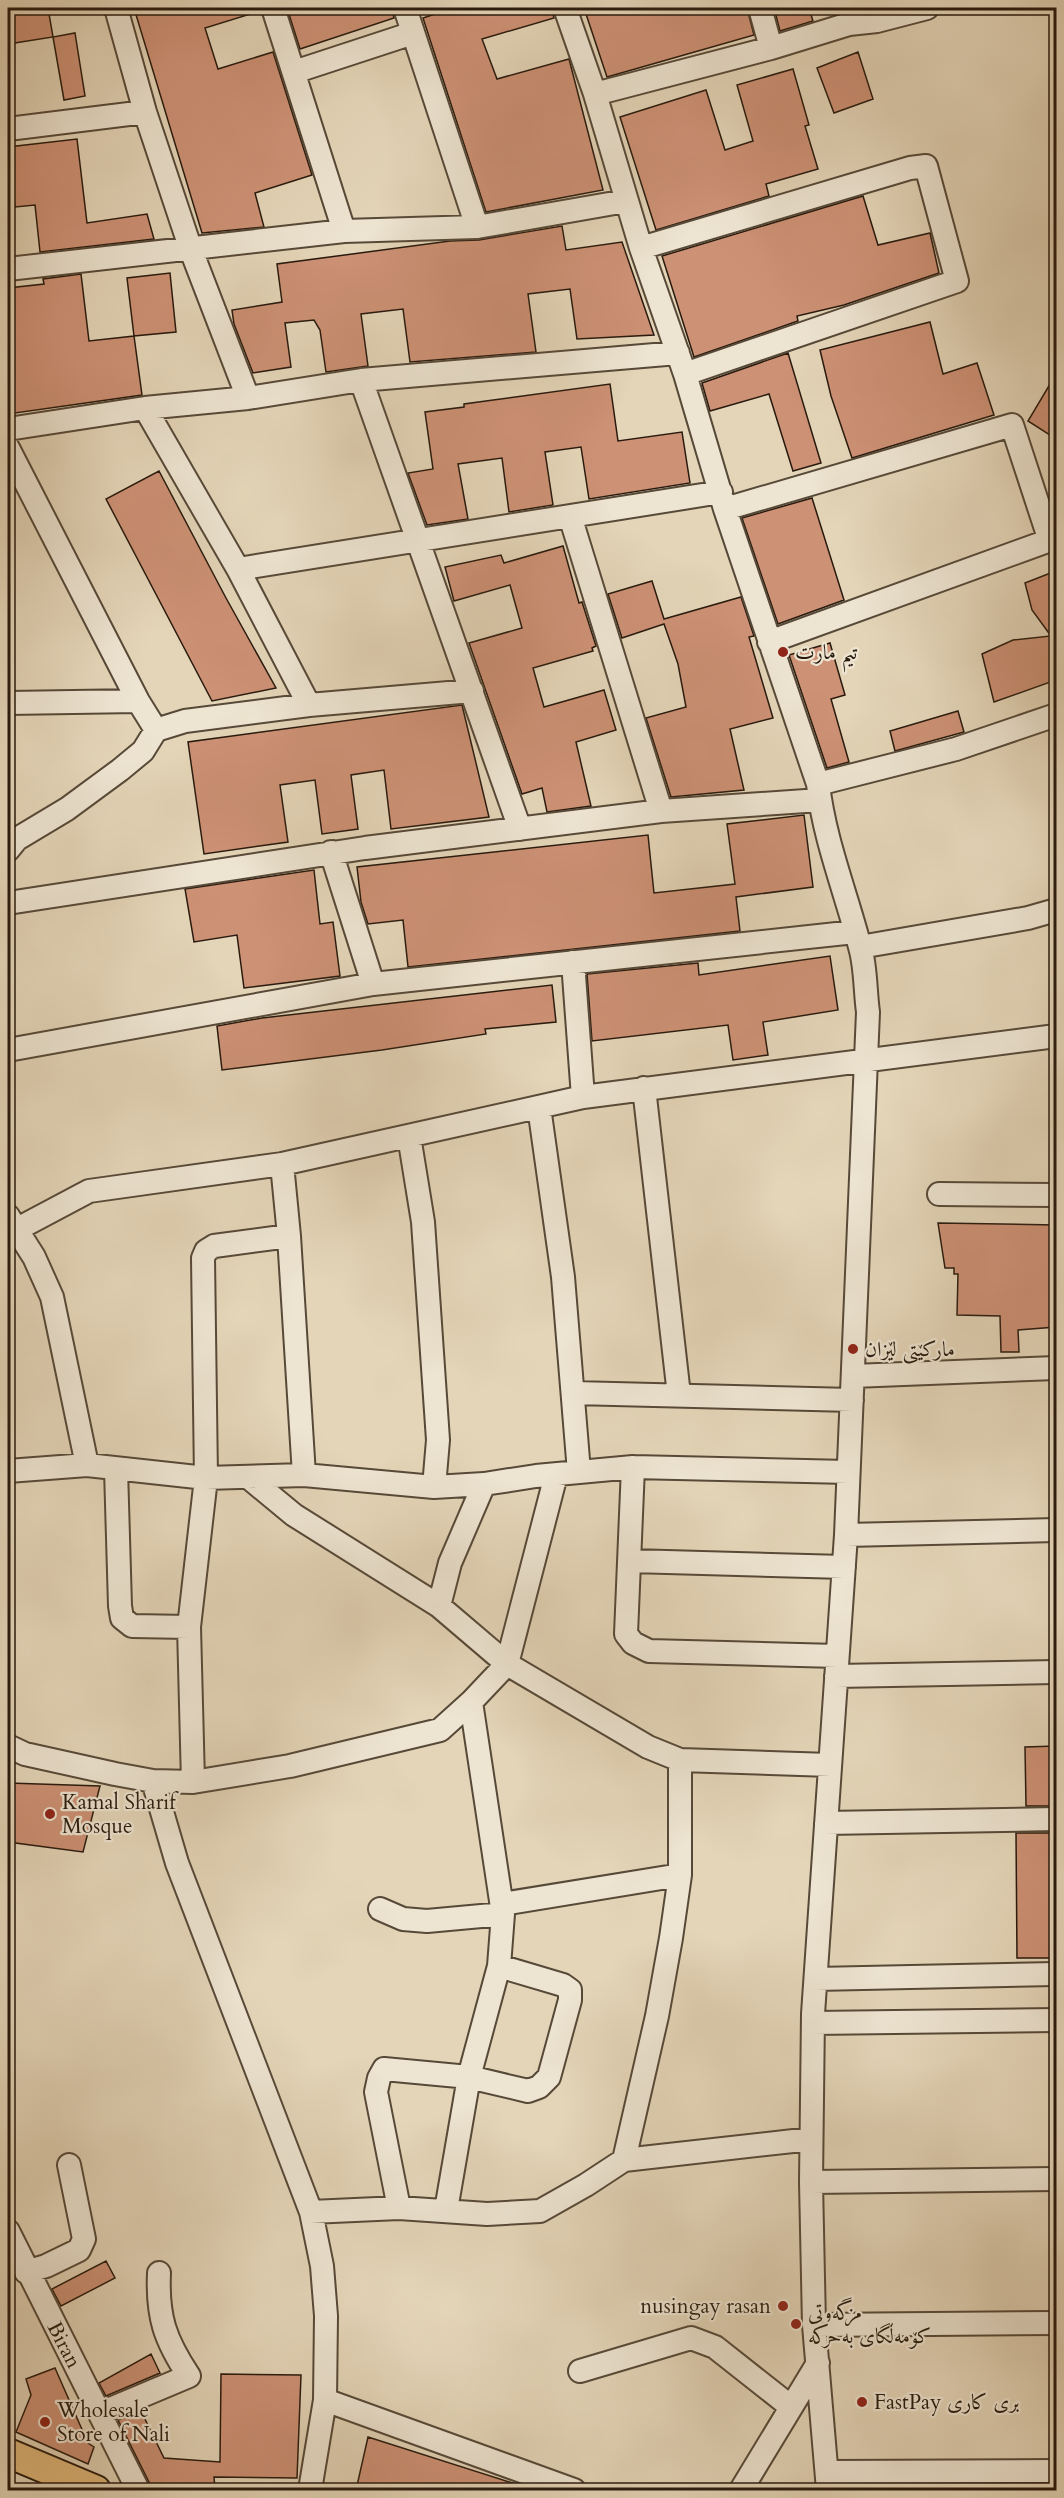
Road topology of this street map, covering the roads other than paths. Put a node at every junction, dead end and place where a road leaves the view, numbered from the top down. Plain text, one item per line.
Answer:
1 (116, 8) edge
2 (273, 8) edge
3 (405, 8) edge
4 (566, 8) edge
5 (760, 8) edge
6 (927, 9) edge
7 (413, 33) junction
8 (771, 48) junction
9 (294, 72) junction
10 (595, 94) junction
11 (145, 112) junction
12 (8, 129) edge
13 (626, 201) junction
14 (477, 227) junction
15 (344, 231) junction
16 (641, 248) junction
17 (191, 250) junction
18 (8, 269) edge
19 (682, 364) junction
20 (362, 380) junction
21 (248, 398) junction
22 (146, 408) junction
23 (8, 429) edge
24 (8, 448) edge
25 (723, 500) junction
26 (570, 516) junction
27 (1053, 540) edge
28 (418, 541) junction
29 (238, 569) junction
30 (769, 642) junction
31 (472, 691) junction
32 (138, 700) junction
33 (8, 704) edge
34 (309, 705) junction
35 (1056, 715) edge
36 (156, 730) junction
37 (819, 792) junction
38 (661, 811) junction
39 (520, 829) junction
40 (11, 843) edge
41 (330, 852) junction
42 (8, 903) edge
43 (1056, 910) edge
44 (858, 940) junction
45 (573, 962) junction
46 (373, 984) junction
47 (1056, 1036) edge
48 (8, 1050) edge
49 (866, 1060) junction
50 (644, 1089) junction
51 (583, 1097) junction
52 (539, 1107) junction
53 (409, 1136) junction
54 (282, 1164) junction
55 (939, 1194) dead end
56 (1056, 1195) edge
57 (10, 1226) edge
58 (290, 1236) junction
59 (1056, 1368) edge
60 (853, 1376) junction
61 (574, 1393) junction
62 (679, 1395) junction
63 (852, 1400) junction
64 (87, 1465) junction
65 (633, 1467) junction
66 (117, 1469) junction
67 (8, 1471) edge
68 (579, 1472) junction
69 (849, 1472) junction
70 (304, 1475) junction
71 (556, 1475) junction
72 (248, 1477) junction
73 (206, 1479) junction
74 (484, 1484) junction
75 (434, 1487) junction
76 (1056, 1530) edge
77 (846, 1535) junction
78 (631, 1561) junction
79 (844, 1568) junction
80 (439, 1606) junction
81 (189, 1627) junction
82 (507, 1664) junction
83 (836, 1666) junction
84 (1056, 1672) edge
85 (471, 1702) junction
86 (8, 1746) edge
87 (680, 1760) junction
88 (830, 1765) junction
89 (153, 1781) junction
90 (193, 1782) junction
91 (1056, 1819) edge
92 (826, 1823) junction
93 (680, 1875) junction
94 (503, 1909) junction
95 (380, 1910) dead end
96 (499, 1966) junction
97 (1056, 1974) edge
98 (816, 1979) junction
99 (1056, 2020) edge
100 (813, 2023) junction
101 (469, 2077) junction
102 (812, 2139) junction
103 (624, 2160) junction
104 (69, 2165) dead end
105 (1056, 2179) edge
106 (811, 2182) junction
107 (399, 2208) junction
108 (446, 2210) junction
109 (311, 2212) junction
110 (8, 2231) edge
111 (26, 2272) junction
112 (159, 2273) dead end
113 (1056, 2323) edge
114 (814, 2325) junction
115 (818, 2363) junction
116 (580, 2372) dead end
117 (325, 2400) junction
118 (791, 2408) junction
119 (100, 2413) junction
120 (8, 2453) edge
121 (1056, 2471) edge
122 (828, 2481) edge
123 (79, 2488) edge
124 (138, 2490) edge
125 (310, 2490) edge
126 (574, 2490) edge
127 (741, 2490) edge

1 - 11 street
2 - 9 street
3 - 7 street
4 - 10 street
5 - 8 street
6 - 8 street
7 - 9 street
7 - 14 street
8 - 10 street
9 - 15 street
10 - 13 street
11 - 12 street
11 - 17 street
13 - 14 street
13 - 16 street
14 - 15 street
15 - 17 street
16 - 19 street
16 - 19 street
17 - 18 street
17 - 21 street
19 - 20 street
19 - 25 street
20 - 21 street
20 - 28 street
21 - 22 street
22 - 23 street
22 - 29 street
24 - 32 street
25 - 26 street
25 - 27 street
25 - 30 street
26 - 28 street
26 - 38 street
27 - 30 street
28 - 29 street
28 - 31 street
29 - 34 street
30 - 37 street
31 - 34 street
31 - 39 street
32 - 33 street
32 - 36 street
34 - 36 street
35 - 37 street
36 - 40 street
37 - 38 street
37 - 44 street
38 - 39 street
39 - 41 street
41 - 42 street
41 - 46 street
43 - 44 street
44 - 45 street
44 - 49 street
45 - 46 street
45 - 51 street
46 - 48 street
47 - 49 street
49 - 50 street
49 - 60 street
50 - 51 street
50 - 62 street
51 - 52 street
52 - 53 street
52 - 61 street
53 - 54 street
53 - 75 street
54 - 57 street
54 - 58 street
55 - 56 street
57 - 64 street
58 - 70 street
58 - 73 street
59 - 60 street
60 - 63 street
61 - 62 street
61 - 68 street
62 - 63 street
63 - 69 street
64 - 66 street
64 - 67 street
65 - 68 street
65 - 69 street
65 - 78 street
66 - 73 street
66 - 81 street
68 - 71 street
69 - 77 street
70 - 72 street
70 - 75 street
71 - 74 street
71 - 82 street
72 - 73 street
72 - 80 street
73 - 81 street
74 - 75 street
74 - 80 street
76 - 77 street
77 - 79 street
78 - 79 street
78 - 83 street
79 - 83 street
80 - 82 street
81 - 90 street
82 - 85 street
82 - 87 street
83 - 84 street
83 - 88 street
85 - 90 street
85 - 94 street
86 - 89 street
87 - 88 street
87 - 93 street
88 - 92 street
89 - 90 street
89 - 109 street
91 - 92 street
92 - 98 street
93 - 94 street
93 - 103 street
94 - 95 street
94 - 96 street
96 - 101 street
96 - 101 street
97 - 98 street
98 - 100 street
99 - 100 street
100 - 102 street
101 - 107 street
101 - 108 street
102 - 103 street
102 - 106 street
103 - 108 street
104 - 111 street
105 - 106 street
106 - 114 street
107 - 108 street
107 - 109 street
109 - 117 street
110 - 111 street, Biran
111 - 119 street, Biran
112 - 119 street
113 - 114 street
114 - 115 street
115 - 118 street
115 - 122 street
116 - 118 street
117 - 125 street
117 - 126 street
118 - 127 street
119 - 124 street, Biran
120 - 123 main road
121 - 122 street

